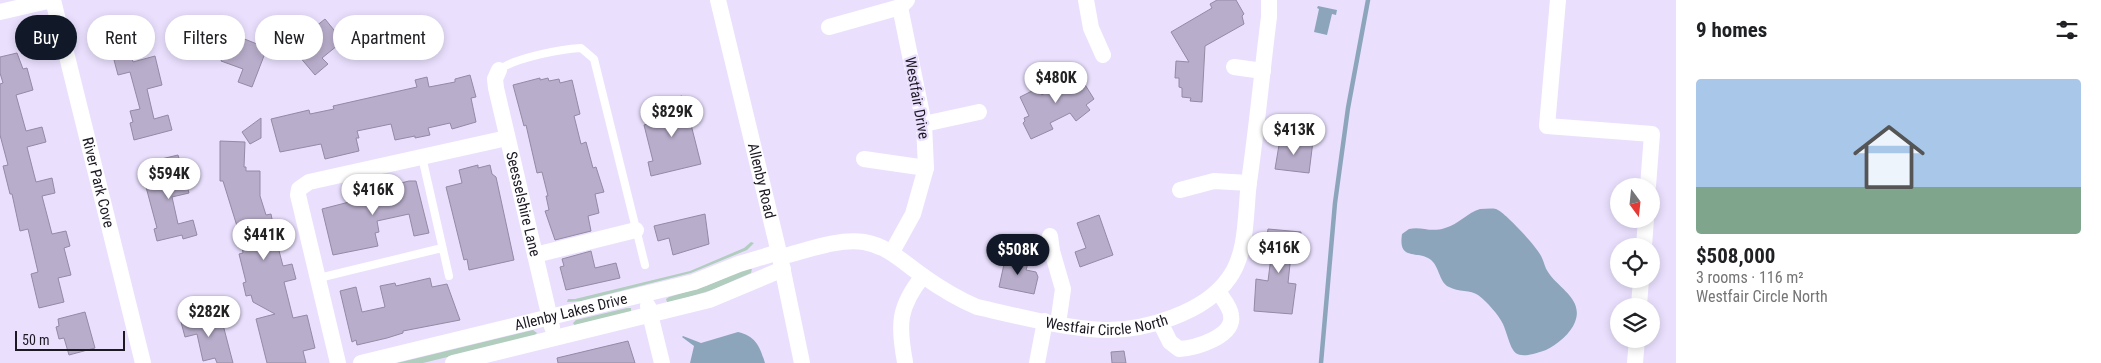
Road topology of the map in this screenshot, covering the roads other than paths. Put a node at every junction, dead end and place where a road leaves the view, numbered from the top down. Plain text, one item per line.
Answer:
1 (53, 0) edge
2 (718, 0) edge
3 (1086, 0) edge
4 (1269, 0) edge
5 (1558, 0) edge
6 (903, 3) edge
7 (0, 12) edge
8 (829, 27) dead end
9 (1103, 55) dead end
10 (1234, 67) dead end
11 (499, 70) joint
12 (1263, 71) junction
13 (979, 112) dead end
14 (924, 124) junction
15 (507, 138) junction
16 (422, 157) junction
17 (864, 159) dead end
18 (926, 168) junction
19 (1649, 178) edge
20 (1249, 183) junction
21 (1180, 190) dead end
22 (636, 230) junction
23 (1050, 236) dead end
24 (442, 248) junction
25 (892, 252) junction
26 (535, 255) junction
27 (781, 260) junction
28 (645, 265) dead end
29 (449, 276) dead end
30 (923, 276) junction
31 (318, 278) junction
32 (1218, 291) junction
33 (646, 294) junction
34 (651, 315) junction
35 (550, 318) junction
36 (1051, 322) junction
37 (1160, 322) junction
38 (555, 338) junction
39 (1636, 348) edge
40 (905, 362) edge
41 (143, 363) edge
42 (338, 363) edge
43 (361, 363) edge
44 (453, 363) edge
45 (662, 363) edge
46 (802, 363) edge
47 (1037, 363) edge
48 (1635, 363) edge

1 - 7 street
1 - 41 street, River Park Cove
2 - 27 street, Allenby Road
3 - 9 street
4 - 12 street, Westfair Circle North
5 - 19 street
6 - 8 street
6 - 14 street, Westfair Drive
10 - 12 street
11 - 15 street, Seesselshire Lane
11 - 22 lane
12 - 20 street, Westfair Circle North
13 - 14 street
14 - 18 street, Westfair Drive
15 - 16 street
15 - 26 street, Seesselshire Lane
16 - 24 lane
16 - 31 street
17 - 18 street
18 - 25 street, Westfair Drive
20 - 21 street
20 - 32 street, Westfair Circle North
22 - 26 street
22 - 28 lane
23 - 36 street
24 - 29 lane
24 - 31 lane
25 - 27 street, Westfair Circle North
25 - 30 street, Westfair Circle North
26 - 35 street, Seesselshire Lane
27 - 33 street, Allenby Lakes Drive
27 - 34 street, Allenby Lakes Drive
27 - 46 street, Allenby Road
30 - 36 street, Westfair Circle North
30 - 40 street
31 - 42 street
32 - 37 street, Westfair Circle North
32 - 37 street
33 - 34 street
33 - 35 street, Allenby Lakes Drive
34 - 38 street, Allenby Lakes Drive
34 - 45 street
35 - 38 street, Seesselshire Lane
35 - 43 street, Allenby Lakes Drive
36 - 37 street, Westfair Circle North
36 - 47 street
38 - 44 street, Allenby Lakes Drive
39 - 48 street

